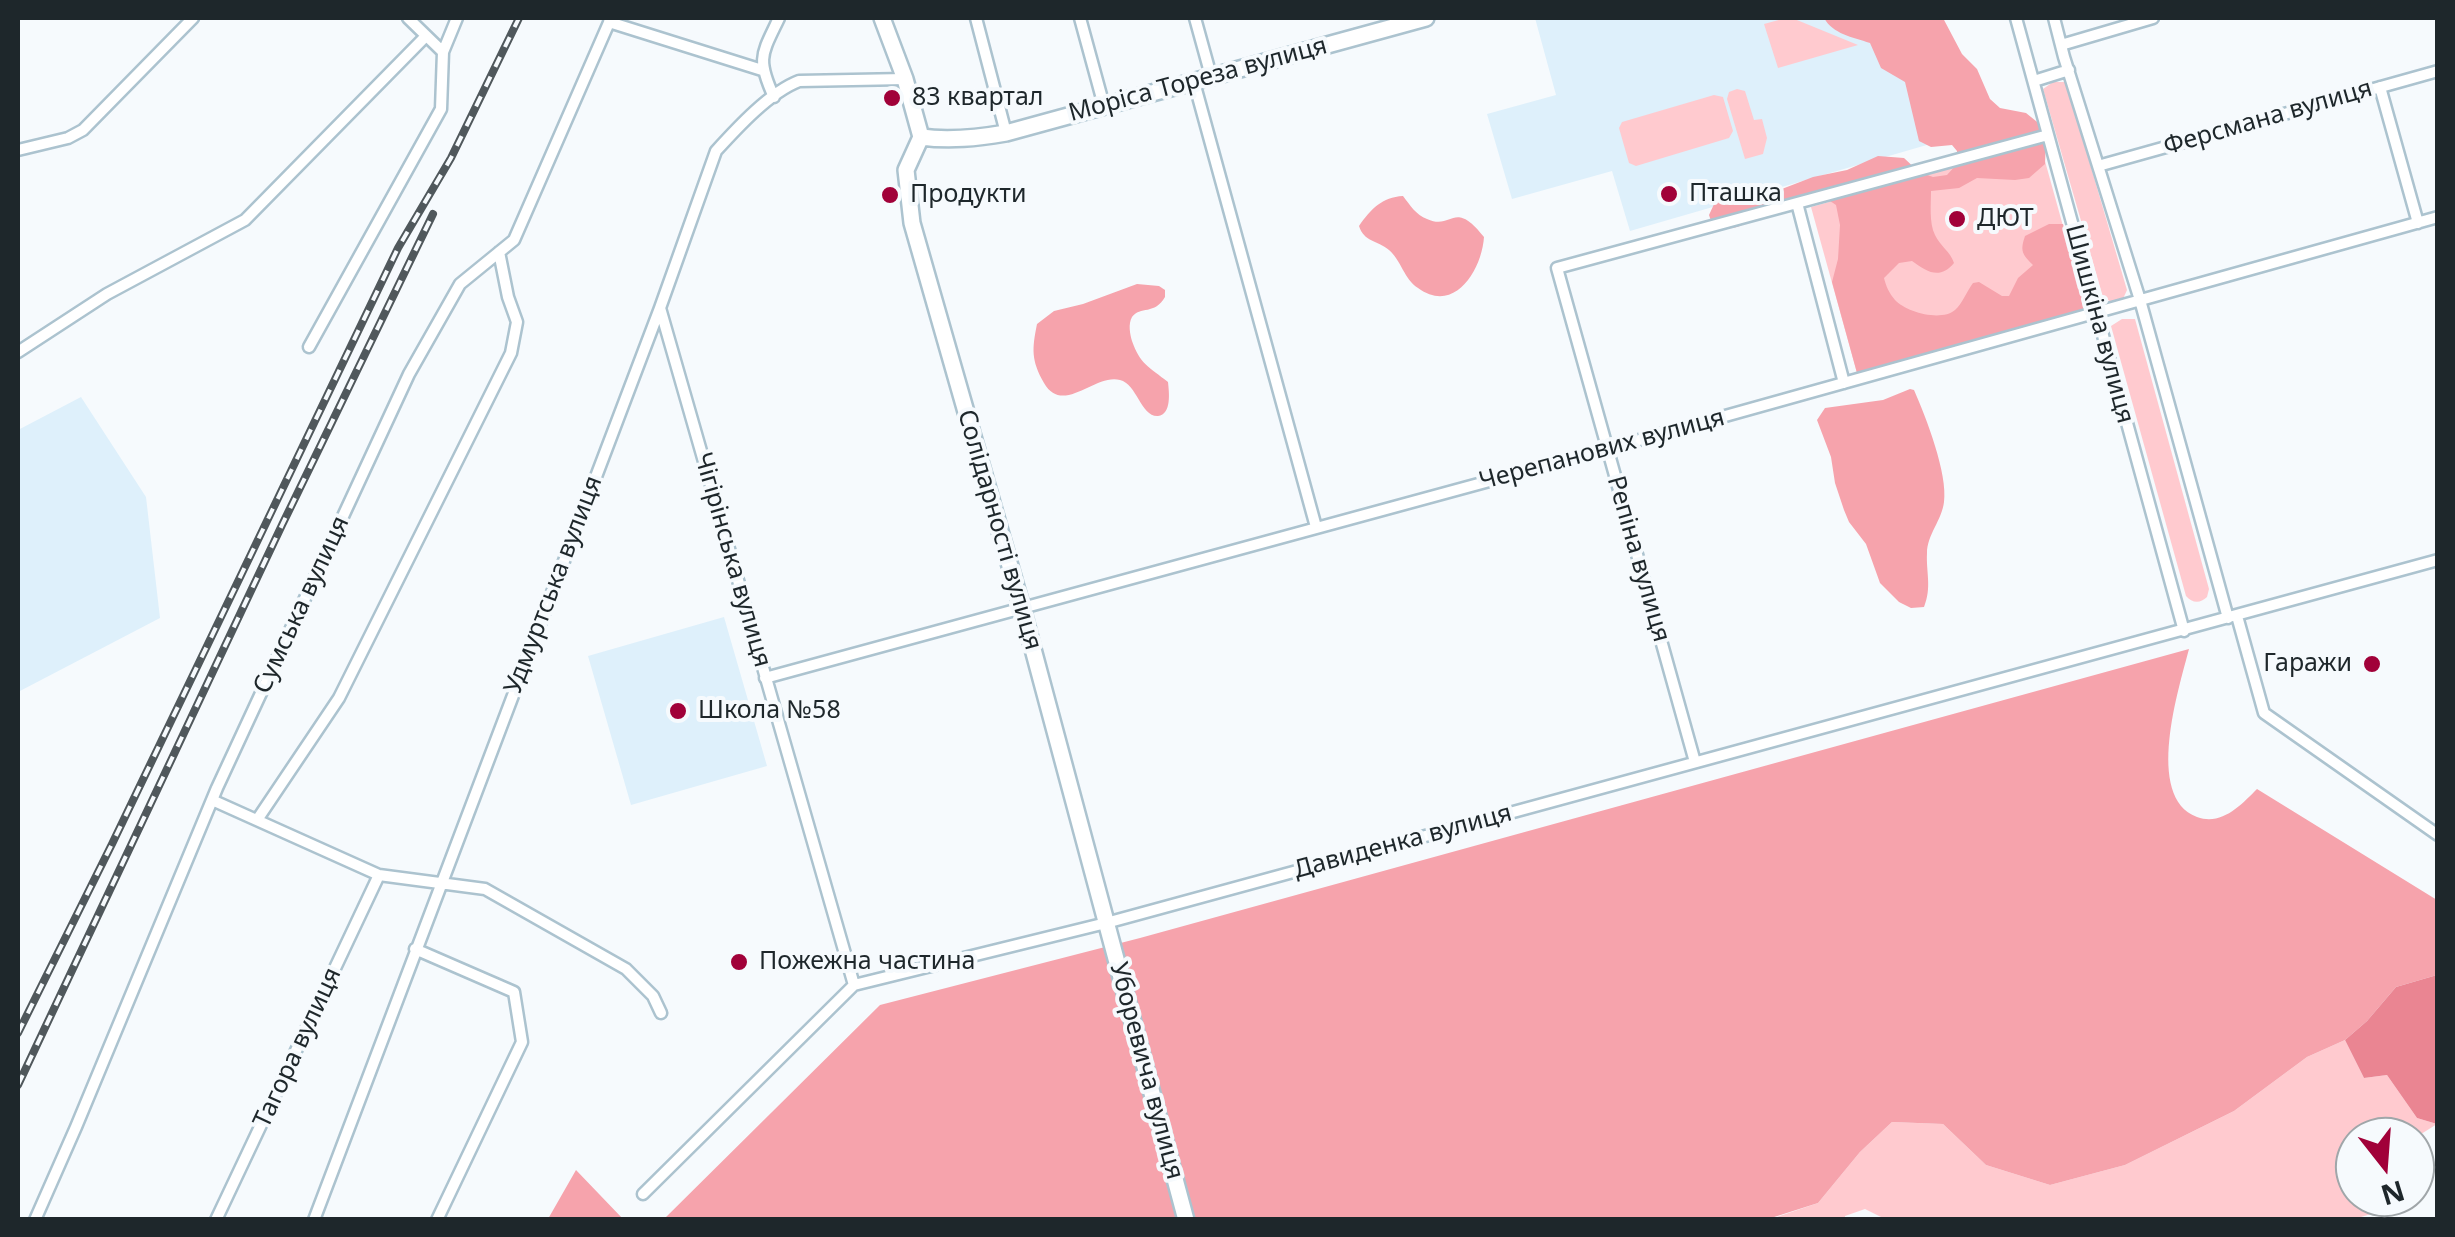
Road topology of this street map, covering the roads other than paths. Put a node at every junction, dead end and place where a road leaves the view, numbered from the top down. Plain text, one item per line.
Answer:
1 (192, 18) edge
2 (408, 18) edge
3 (457, 18) edge
4 (779, 18) edge
5 (882, 18) edge
6 (976, 18) edge
7 (1080, 18) edge
8 (1195, 18) edge
9 (1426, 18) edge
10 (2016, 18) edge
11 (2054, 18) edge
12 (2153, 18) edge
13 (610, 20) edge
14 (426, 36) junction
15 (2061, 45) junction
16 (443, 52) junction
17 (762, 70) junction
18 (2069, 70) junction
19 (2438, 71) edge
20 (1211, 76) junction
21 (904, 79) junction
22 (2034, 80) junction
23 (1194, 82) junction
24 (2380, 87) junction
25 (774, 97) junction
26 (1104, 106) junction
27 (1006, 133) junction
28 (2048, 135) junction
29 (920, 137) junction
30 (18, 150) edge
31 (2098, 166) junction
32 (1797, 203) junction
33 (2438, 217) edge
34 (2418, 222) junction
35 (499, 252) junction
36 (2140, 300) junction
37 (660, 308) junction
38 (2095, 313) junction
39 (309, 347) dead end
40 (18, 352) edge
41 (1844, 382) junction
42 (1607, 449) junction
43 (1316, 528) junction
44 (2438, 560) edge
45 (1022, 608) junction
46 (2232, 617) junction
47 (2184, 631) junction
48 (765, 678) junction
49 (1695, 762) junction
50 (212, 800) junction
51 (256, 820) junction
52 (2438, 835) edge
53 (379, 876) junction
54 (440, 882) junction
55 (1106, 923) junction
56 (415, 950) junction
57 (854, 985) junction
58 (661, 1013) dead end
59 (643, 1194) dead end
60 (35, 1220) edge
61 (216, 1220) edge
62 (314, 1220) edge
63 (437, 1220) edge
64 (1186, 1220) edge

1 - 30 street
2 - 14 street
3 - 16 street
4 - 17 street
5 - 21 street
6 - 27 street
7 - 26 street
8 - 20 street
9 - 20 street, Моріса Тореза вулиця
10 - 22 street, Шишкiна вулиця
11 - 15 street
12 - 15 street
13 - 17 street
13 - 35 street, Сумська вулиця
14 - 16 street
14 - 40 street
15 - 18 street
16 - 39 street
17 - 25 street
18 - 22 street
18 - 31 street
19 - 24 street, Ферсмана вулиця
20 - 23 street, Моріса Тореза вулиця
21 - 25 street, Удмуртська вулиця
21 - 29 street
22 - 28 street, Шишкiна вулиця
23 - 26 street, Моріса Тореза вулиця
23 - 43 street
24 - 31 street, Ферсмана вулиця
24 - 34 street
25 - 37 street, Удмуртська вулиця
26 - 27 street, Моріса Тореза вулиця
27 - 29 street, Моріса Тореза вулиця
28 - 32 street, Репiна вулиця
28 - 38 street, Шишкiна вулиця
29 - 45 street, Солідарності вулиця
31 - 36 street
32 - 41 street
32 - 42 street, Репiна вулиця
33 - 34 street, Черепанових вулиця
34 - 36 street, Черепанових вулиця
35 - 50 street, Сумська вулиця
35 - 51 street
36 - 38 street, Черепанових вулиця
36 - 46 street
37 - 48 street, Чiгiрiнська вулиця
37 - 54 street, Удмуртська вулиця
38 - 41 street, Черепанових вулиця
38 - 47 street, Шишкiна вулиця
41 - 42 street, Черепанових вулиця
42 - 43 street, Черепанових вулиця
42 - 49 street, Репiна вулиця
43 - 45 street, Черепанових вулиця
44 - 46 street, Давиденка вулиця
45 - 48 street, Черепанових вулиця
45 - 55 street, Солідарності вулиця
46 - 47 street, Давиденка вулиця
46 - 52 street
47 - 49 street, Давиденка вулиця
48 - 57 street, Чiгiрiнська вулиця
49 - 55 street, Давиденка вулиця
50 - 51 street
50 - 60 street, Сумська вулиця
51 - 53 street
53 - 54 street
53 - 61 street, Тагора вулиця
54 - 56 street, Удмуртська вулиця
54 - 58 street
55 - 57 street, Давиденка вулиця
55 - 64 street, Уборевича вулиця
56 - 62 street, Удмуртська вулиця
56 - 63 street
57 - 59 street

